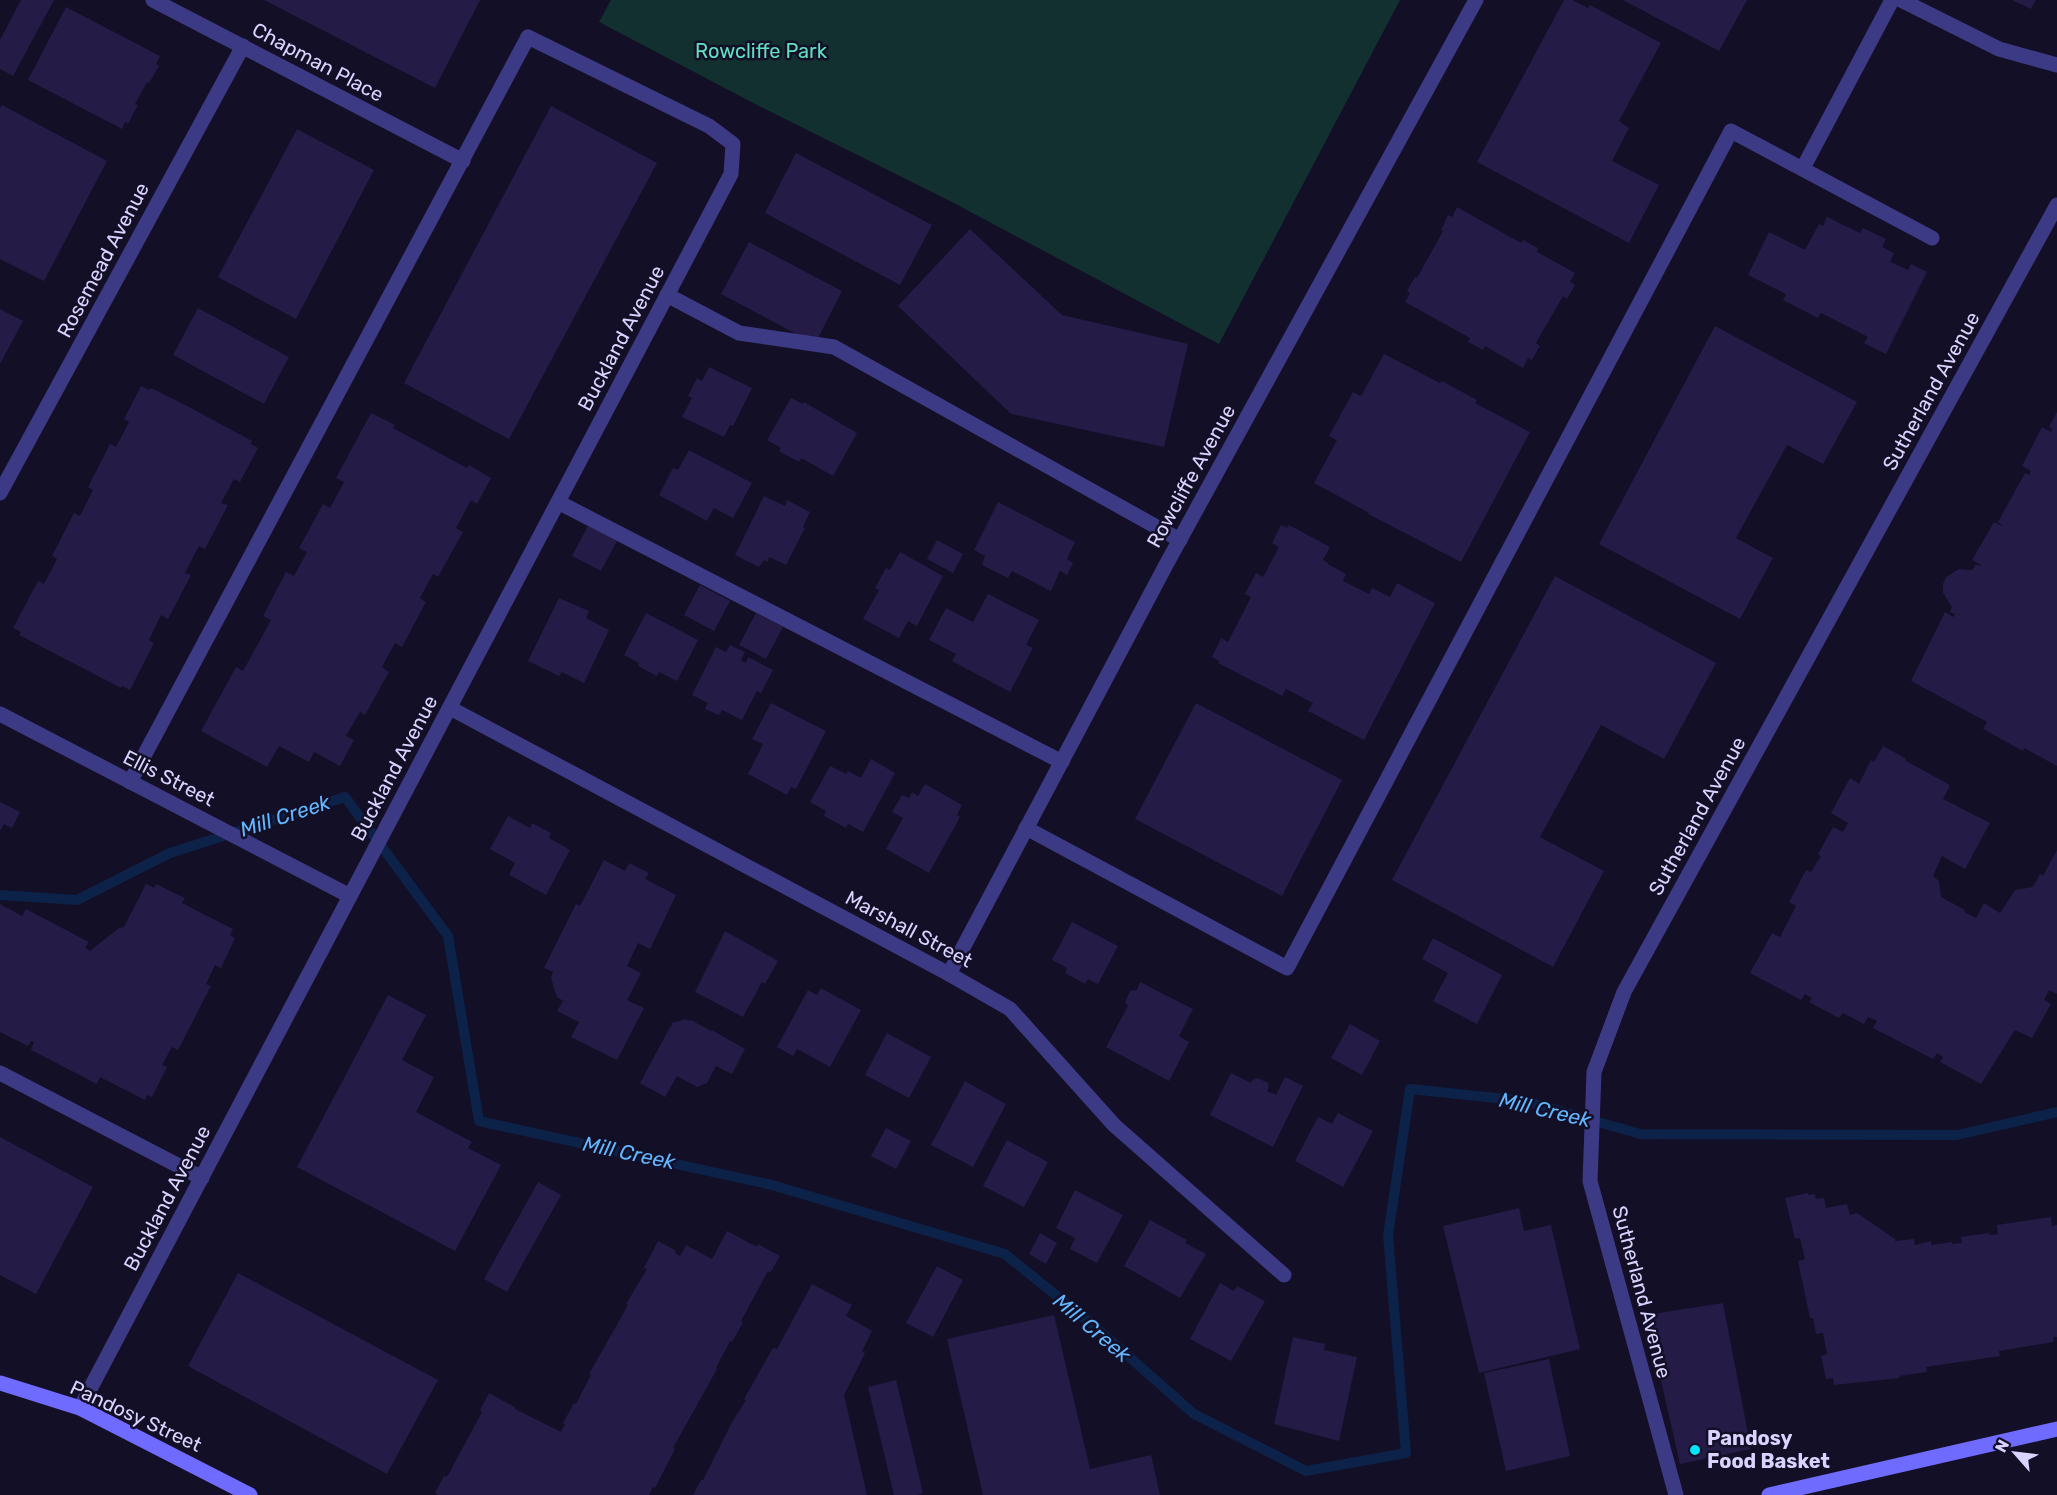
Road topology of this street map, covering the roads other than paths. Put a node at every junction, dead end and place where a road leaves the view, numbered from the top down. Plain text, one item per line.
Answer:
1 (153, 0) edge
2 (1476, 0) edge
3 (1892, 0) edge
4 (1901, 0) edge
5 (243, 46) junction
6 (2057, 65) edge
7 (463, 161) junction
8 (1803, 168) junction
9 (2057, 205) edge
10 (1932, 237) dead end
11 (667, 296) junction
12 (0, 493) edge
13 (558, 502) junction
14 (1180, 540) junction
15 (450, 708) junction
16 (0, 714) edge
17 (1062, 762) junction
18 (130, 782) junction
19 (1026, 828) junction
20 (350, 896) junction
21 (949, 974) junction
22 (0, 1072) edge
23 (202, 1178) junction
24 (1284, 1275) dead end
25 (0, 1383) edge
26 (80, 1408) junction
27 (2057, 1429) edge
28 (250, 1495) edge
29 (1676, 1495) edge
30 (1769, 1495) edge

1 - 5 street, Chapman Place
2 - 14 street, Rowcliffe Avenue
3 - 8 street
4 - 6 street
5 - 7 street, Chapman Place
5 - 12 street, Rosemead Avenue
7 - 11 street, Buckland Avenue
7 - 18 street
8 - 10 street
8 - 19 street
9 - 29 street, Sutherland Avenue
11 - 13 street, Buckland Avenue
11 - 14 street
13 - 15 street, Buckland Avenue
13 - 17 street
14 - 17 street, Rowcliffe Avenue
15 - 20 street, Buckland Avenue
15 - 21 street, Marshall Street
16 - 18 street, Ellis Street
17 - 19 street, Rowcliffe Avenue
18 - 20 street, Ellis Street
19 - 21 street, Rowcliffe Avenue
20 - 23 street, Buckland Avenue
21 - 24 street, Marshall Street
22 - 23 street
23 - 26 street, Buckland Avenue
25 - 26 main road, Pandosy Street
26 - 28 main road, Pandosy Street
27 - 30 main road

